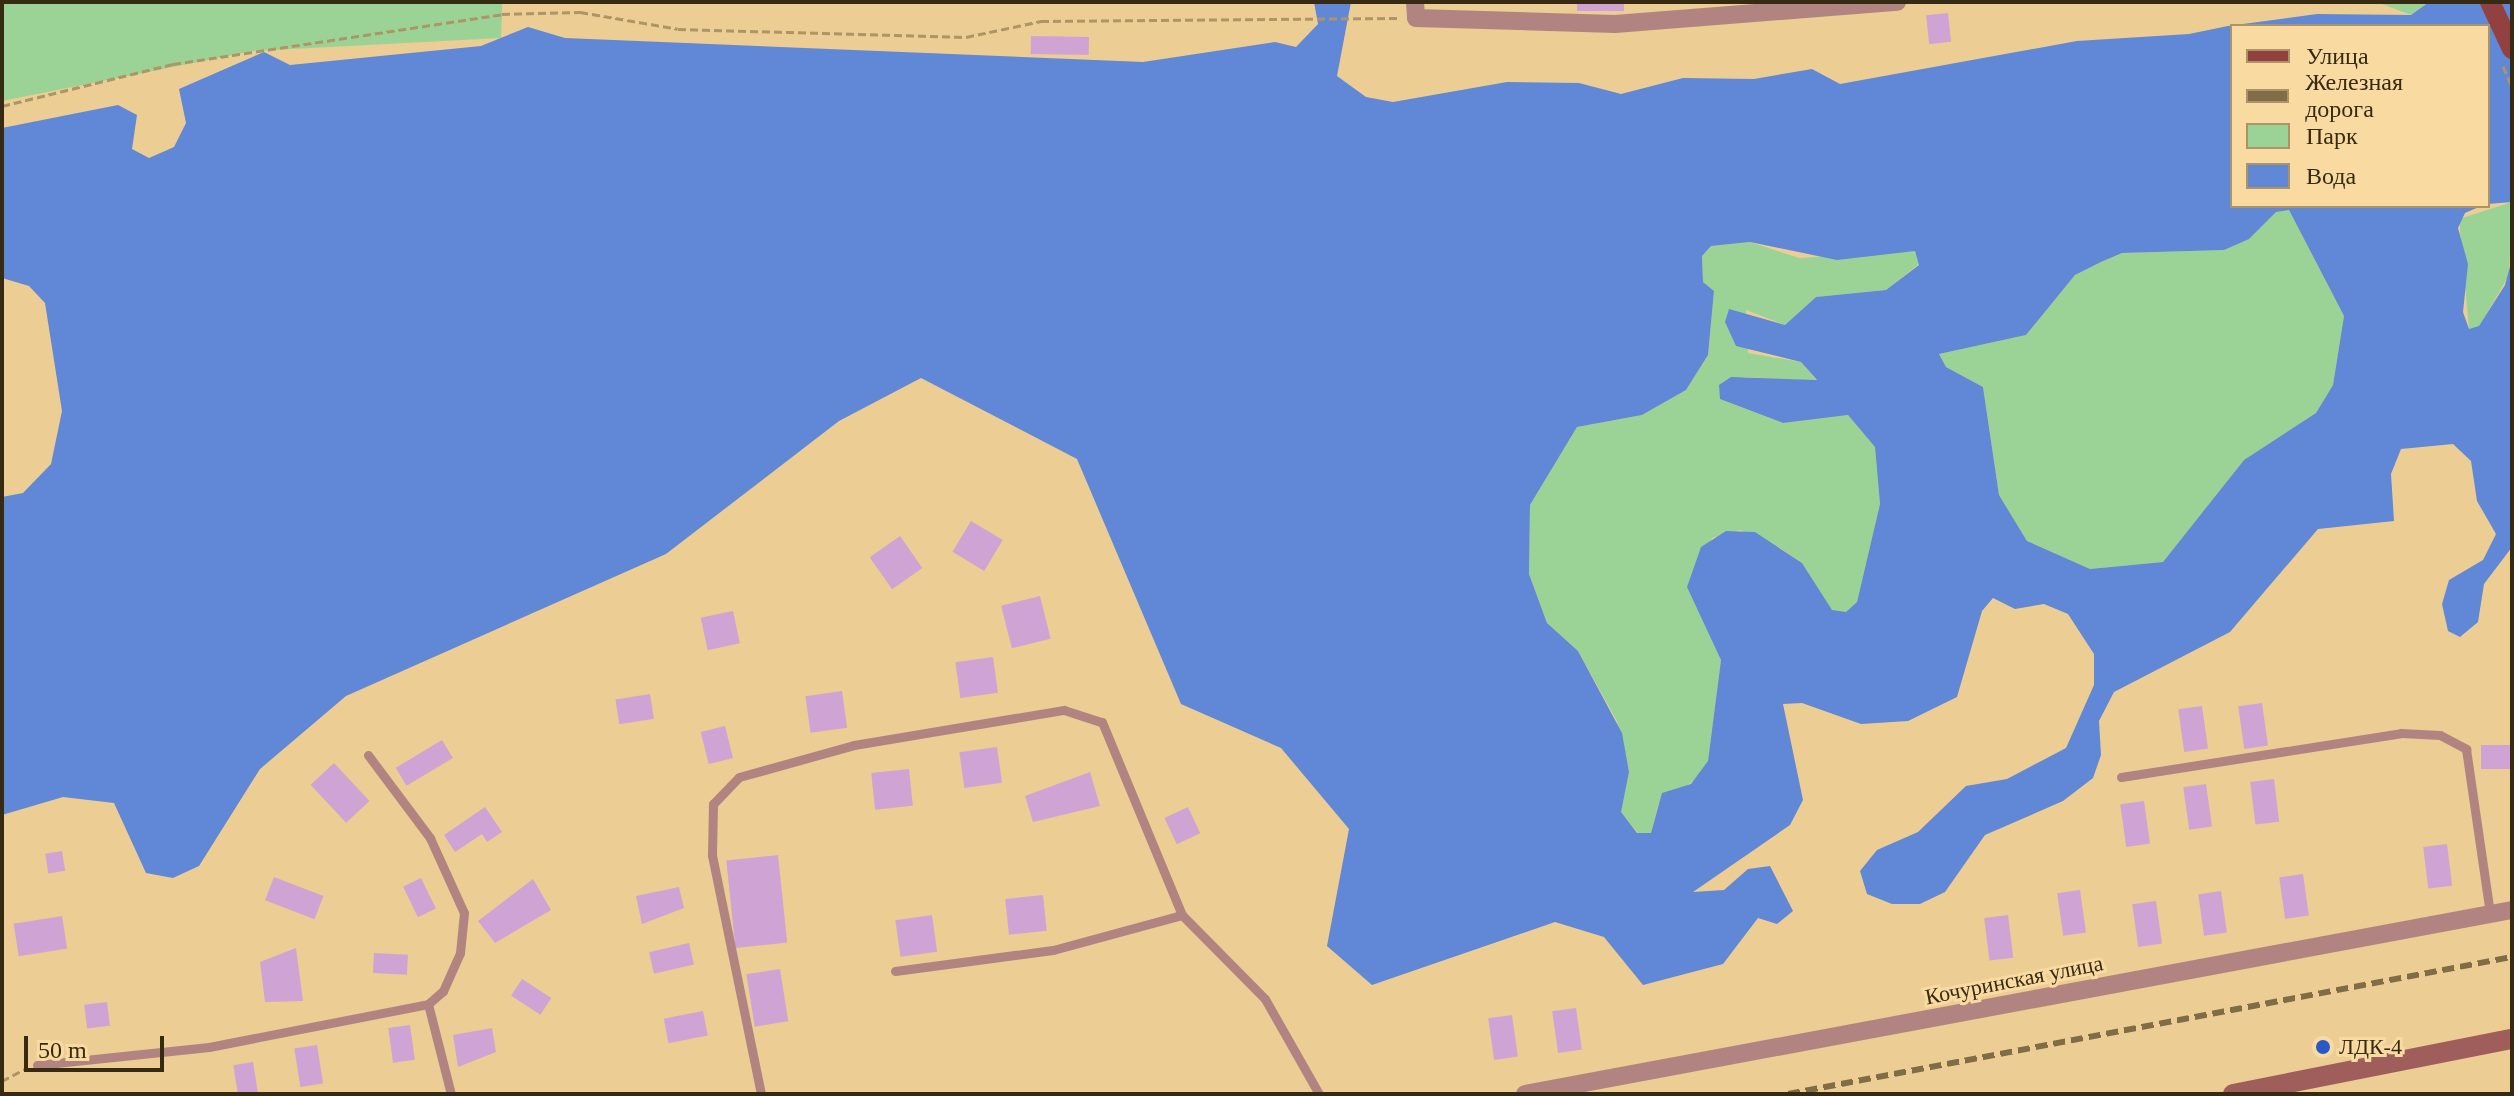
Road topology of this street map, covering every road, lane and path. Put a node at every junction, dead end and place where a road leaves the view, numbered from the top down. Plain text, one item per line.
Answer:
1 (1897, 2) edge
2 (2490, 2) edge
3 (1415, 10) edge
4 (1736, 11) edge
5 (2512, 49) edge
6 (2, 106) edge
7 (368, 755) dead end
8 (2121, 777) dead end
9 (2512, 910) edge
10 (2490, 913) junction
11 (1182, 915) junction
12 (895, 971) dead end
13 (428, 1004) junction
14 (2512, 1039) edge
15 (37, 1065) joint
16 (2, 1081) edge
17 (451, 1094) edge
18 (761, 1094) edge
19 (1319, 1094) edge
20 (1525, 1094) edge
21 (2233, 1094) edge

1 - 4 street
2 - 5 main road
3 - 4 street
3 - 6 path
7 - 13 lane
8 - 10 lane
9 - 10 street, Кочуринская улица
10 - 20 street, Кочуринская улица
11 - 12 lane
11 - 18 lane
11 - 19 lane
13 - 15 lane
13 - 17 lane
14 - 21 main road
15 - 16 path

